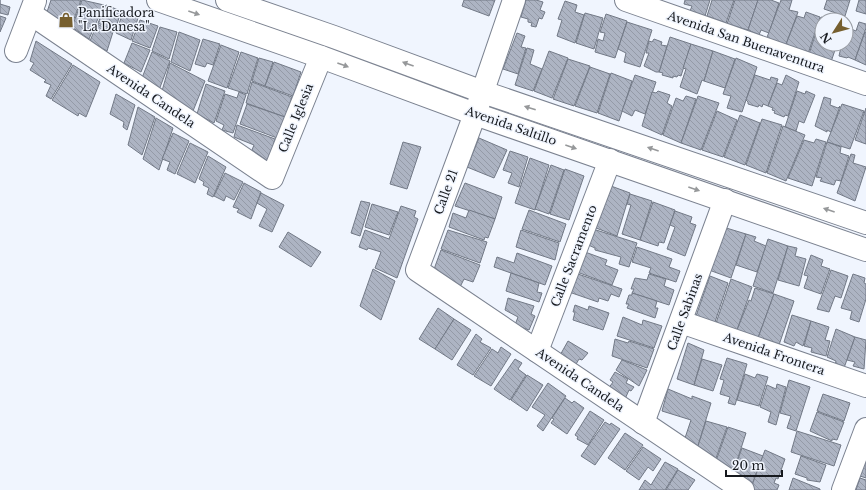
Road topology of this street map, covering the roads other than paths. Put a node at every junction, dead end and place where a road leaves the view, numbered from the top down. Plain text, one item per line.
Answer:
1 (158, 0) edge
2 (227, 0) edge
3 (514, 0) edge
4 (626, 0) edge
5 (33, 7) edge
6 (16, 51) dead end
7 (321, 57) junction
8 (866, 84) edge
9 (483, 92) junction
10 (475, 114) junction
11 (610, 160) junction
12 (272, 178) joint
13 (725, 200) junction
14 (866, 223) edge
15 (866, 250) edge
16 (417, 270) joint
17 (681, 322) junction
18 (537, 351) junction
19 (866, 386) edge
20 (643, 423) junction
21 (866, 429) edge
22 (743, 490) edge
23 (843, 490) edge

1 -> 7 street, Avenida Saltillo
9 -> 2 street, Avenida Saltillo
3 - 9 street, Calle 21
4 - 8 street, Avenida San Buenaventura
5 - 6 street
5 - 12 street, Avenida Candela
7 -> 10 street, Avenida Saltillo
7 - 12 street, Calle Iglesia
9 - 10 street, Calle 21
14 -> 9 street, Avenida Saltillo
10 -> 11 street, Avenida Saltillo
10 - 16 street, Calle 21
11 -> 13 street, Avenida Saltillo
11 - 18 street, Calle Sacramento
13 - 15 street, Avenida Saltillo
13 - 17 street, Calle Sabinas
16 - 18 street, Avenida Candela
17 - 19 street, Avenida Frontera
17 - 20 street, Calle Sabinas
18 - 20 street, Avenida Candela
20 - 22 street, Avenida Candela
21 - 23 street

